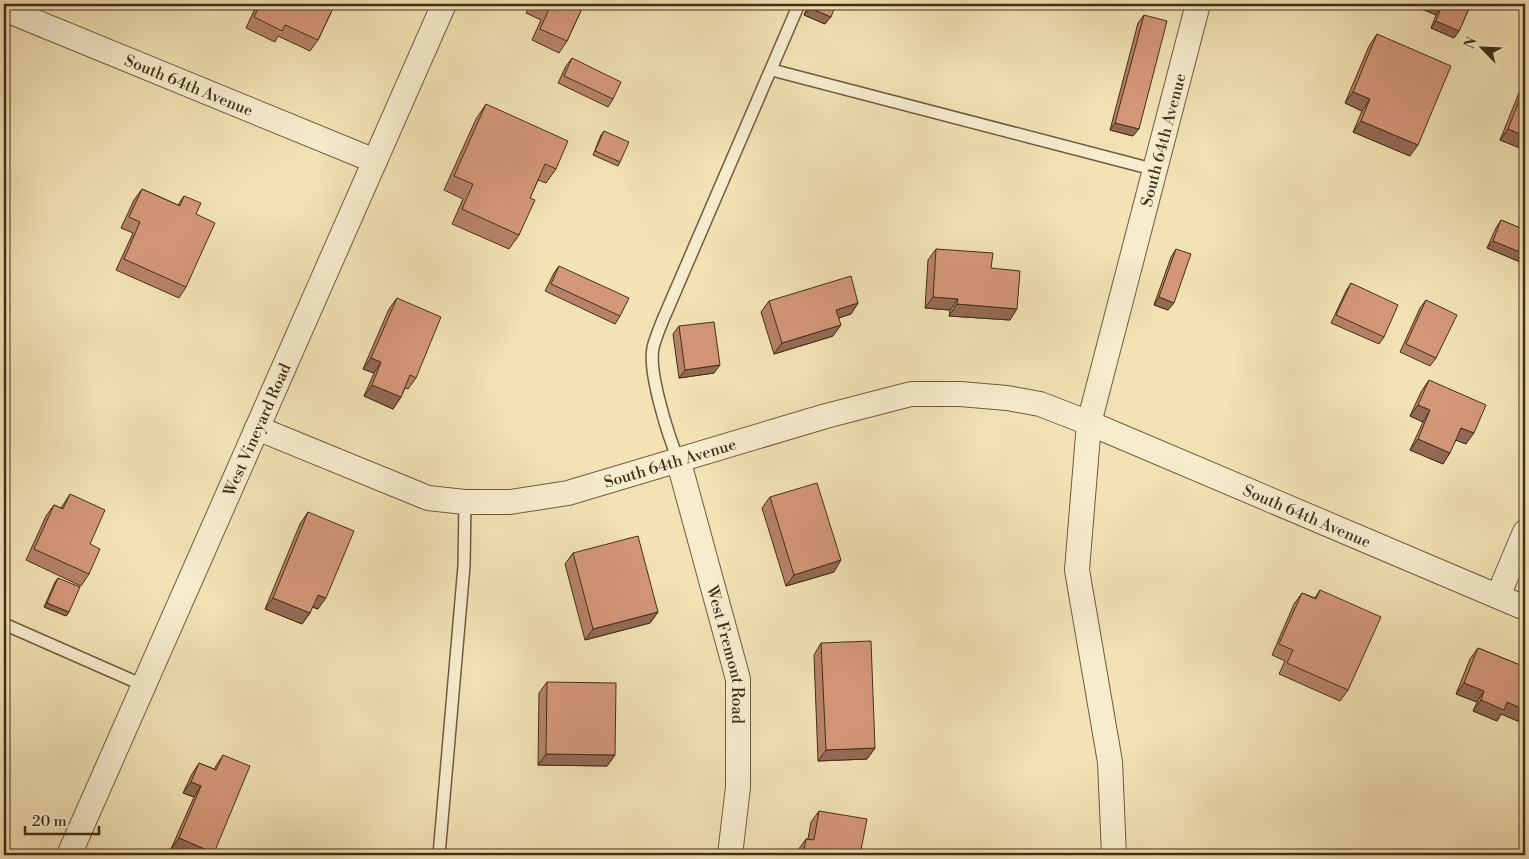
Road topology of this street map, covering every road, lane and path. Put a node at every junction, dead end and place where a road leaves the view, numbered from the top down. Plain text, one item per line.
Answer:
1 (444, 4) edge
2 (799, 4) edge
3 (1198, 4) edge
4 (4, 9) edge
5 (772, 70) junction
6 (375, 161) junction
7 (1156, 170) junction
8 (1089, 423) junction
9 (257, 428) junction
10 (678, 459) junction
11 (465, 502) junction
12 (1525, 532) edge
13 (1498, 596) junction
14 (1525, 608) edge
15 (4, 624) edge
16 (145, 686) junction
17 (69, 855) edge
18 (439, 855) edge
19 (730, 855) edge
20 (1114, 855) edge

1 - 6 street, West Vineyard Road
2 - 5 lane
3 - 7 street, South 64th Avenue
4 - 6 street, South 64th Avenue
5 - 7 lane
5 - 10 lane
6 - 9 street, West Vineyard Road
7 - 8 street, South 64th Avenue
8 - 10 street, South 64th Avenue
8 - 13 street, South 64th Avenue
8 - 20 street, South 64th Avenue
9 - 11 street, South 64th Avenue
9 - 16 street, West Vineyard Road
10 - 11 street, South 64th Avenue
10 - 19 street, West Fremont Road
11 - 18 lane
12 - 13 street
13 - 14 street, South 64th Avenue
15 - 16 lane
16 - 17 street, West Vineyard Road

